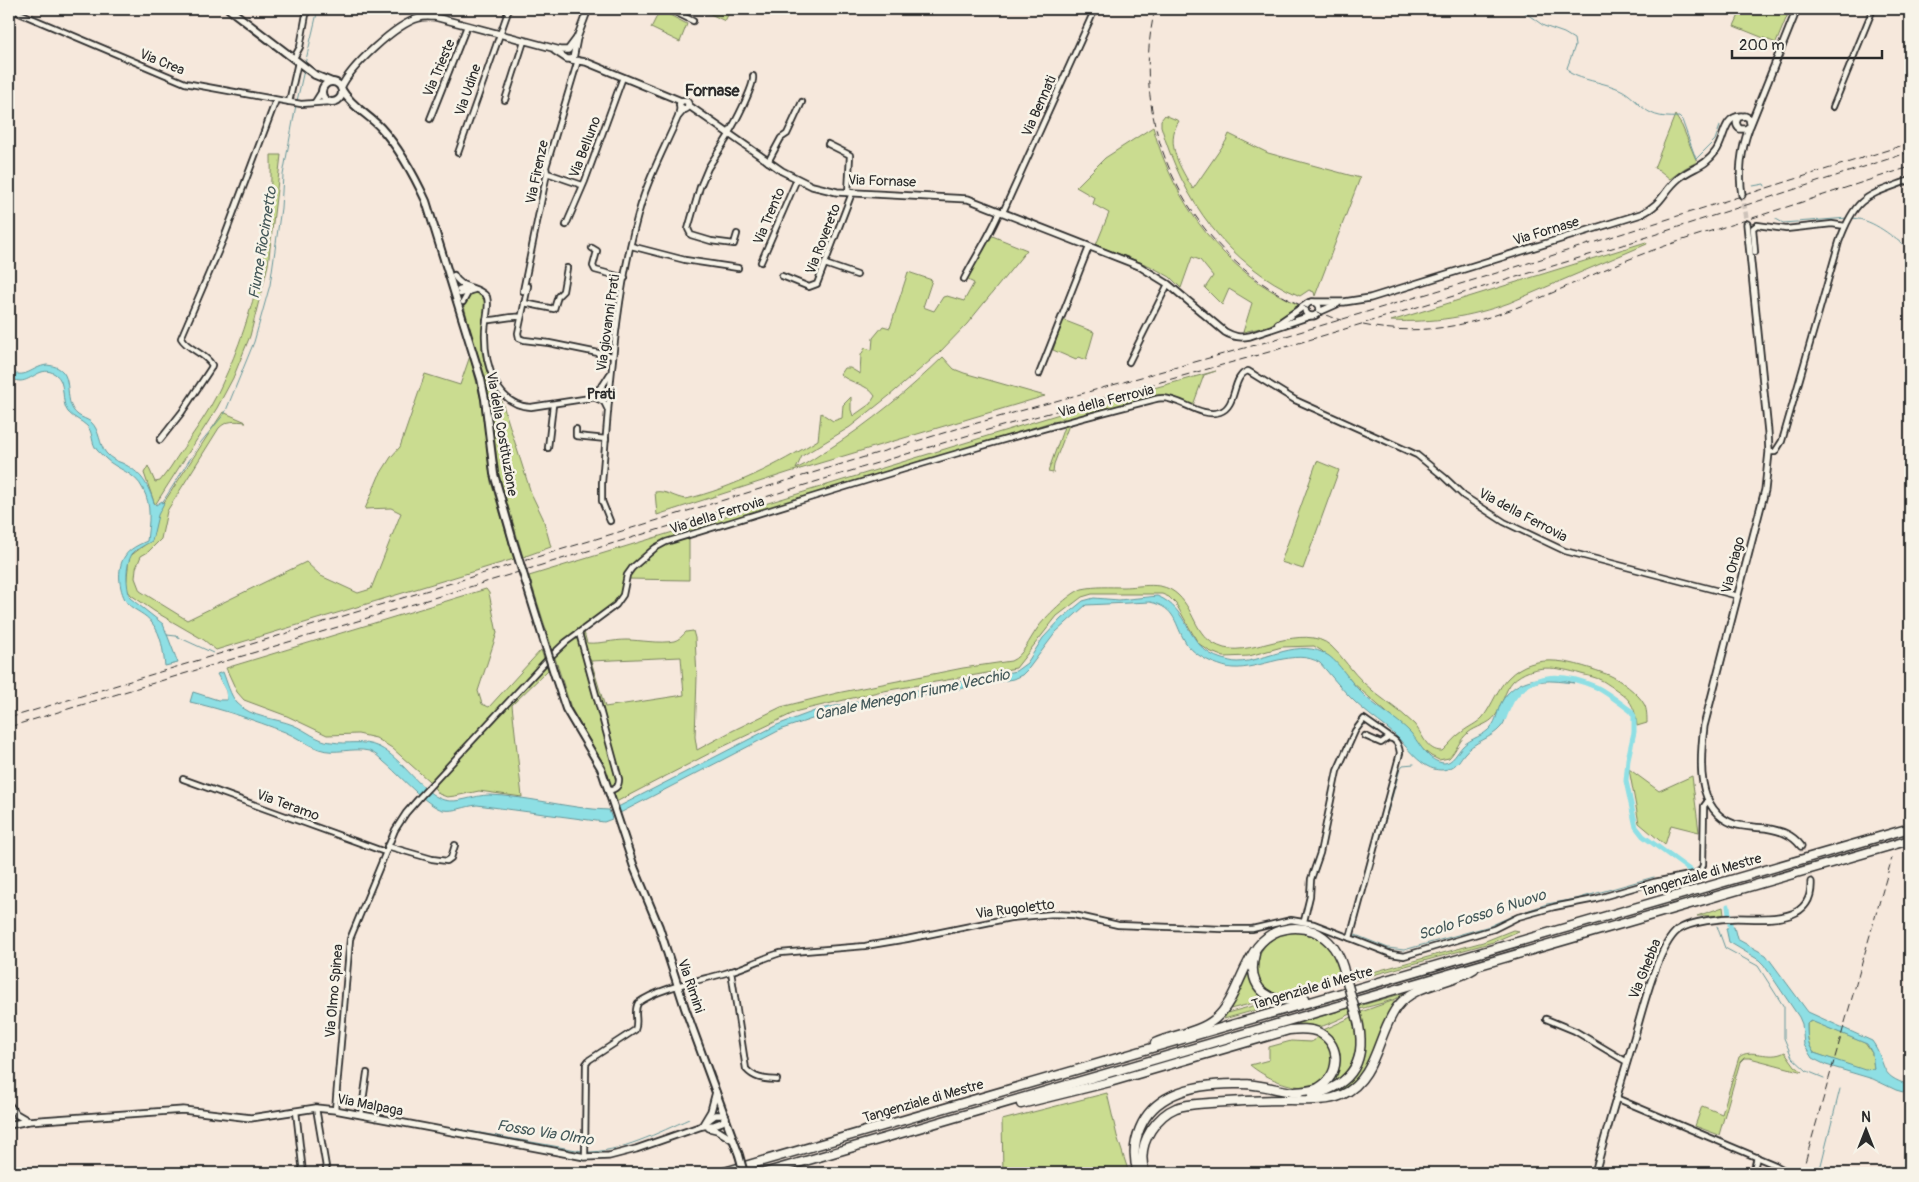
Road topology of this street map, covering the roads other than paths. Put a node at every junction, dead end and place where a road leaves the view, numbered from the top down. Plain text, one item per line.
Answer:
1 (10, 9) edge
2 (229, 9) edge
3 (307, 9) edge
4 (416, 9) edge
5 (423, 9) edge
6 (509, 9) edge
7 (588, 9) edge
8 (669, 9) edge
9 (1095, 9) edge
10 (1797, 9) edge
11 (1873, 9) edge
12 (1907, 9) edge
13 (1910, 12) edge
14 (421, 17) junction
15 (693, 21) dead end
16 (468, 26) junction
17 (499, 34) junction
18 (524, 41) junction
19 (571, 55) junction
20 (298, 62) junction
21 (312, 72) junction
22 (753, 76) dead end
23 (349, 77) junction
24 (623, 77) junction
25 (334, 82) junction
26 (322, 89) junction
27 (342, 89) junction
28 (276, 100) junction
29 (505, 100) dead end
30 (290, 102) junction
31 (315, 102) junction
32 (332, 102) junction
33 (802, 102) dead end
34 (355, 106) junction
35 (683, 106) junction
36 (1758, 106) junction
37 (1833, 108) dead end
38 (1743, 116) junction
39 (430, 119) dead end
40 (1750, 124) junction
41 (1741, 130) junction
42 (1724, 134) junction
43 (728, 135) junction
44 (1745, 139) junction
45 (828, 144) dead end
46 (458, 153) dead end
47 (768, 162) junction
48 (547, 173) junction
49 (797, 179) junction
50 (1910, 180) edge
51 (582, 185) junction
52 (850, 193) junction
53 (1742, 195) tunnel mouth
54 (1001, 212) junction
55 (1847, 221) junction
56 (1747, 224) tunnel mouth
57 (566, 225) dead end
58 (737, 234) dead end
59 (631, 246) junction
60 (1090, 246) junction
61 (441, 248) junction
62 (592, 248) dead end
63 (1755, 252) dead end
64 (761, 262) dead end
65 (825, 264) junction
66 (567, 268) dead end
67 (738, 268) dead end
68 (454, 275) joint
69 (857, 275) dead end
70 (782, 276) dead end
71 (625, 278) junction
72 (964, 279) dead end
73 (1168, 284) junction
74 (528, 286) dead end
75 (468, 290) junction
76 (523, 291) dead end
77 (457, 292) junction
78 (463, 302) joint
79 (1344, 302) junction
80 (524, 303) junction
81 (1310, 303) junction
82 (1319, 312) junction
83 (1310, 316) junction
84 (521, 317) junction
85 (486, 320) junction
86 (1270, 329) junction
87 (469, 337) junction
88 (613, 356) junction
89 (1129, 362) dead end
90 (612, 368) junction
91 (1039, 374) dead end
92 (610, 395) junction
93 (595, 396) junction
94 (553, 404) junction
95 (609, 411) junction
96 (576, 429) dead end
97 (606, 439) junction
98 (160, 440) dead end
99 (548, 448) dead end
100 (1769, 452) junction
101 (610, 521) dead end
102 (1738, 596) junction
103 (578, 633) junction
104 (1365, 736) dead end
105 (1391, 738) junction
106 (183, 779) dead end
107 (608, 791) junction
108 (1707, 802) junction
109 (613, 806) joint
110 (1910, 828) edge
111 (1910, 840) edge
112 (455, 845) dead end
113 (387, 846) junction
114 (1800, 846) tunnel mouth
115 (385, 852) junction
116 (1811, 882) tunnel mouth
117 (1304, 921) junction
118 (1350, 938) junction
119 (1256, 950) junction
120 (1480, 965) junction
121 (731, 971) junction
122 (678, 986) junction
123 (1340, 993) junction
124 (1546, 1019) dead end
125 (1125, 1056) junction
126 (1627, 1062) junction
127 (367, 1073) dead end
128 (777, 1080) dead end
129 (716, 1092) junction
130 (1295, 1092) junction
131 (1321, 1092) junction
132 (1616, 1098) junction
133 (1288, 1100) junction
134 (9, 1105) edge
135 (316, 1108) junction
136 (985, 1109) junction
137 (335, 1110) junction
138 (296, 1111) junction
139 (361, 1115) junction
140 (725, 1116) junction
141 (28, 1121) junction
142 (9, 1125) edge
143 (702, 1126) junction
144 (733, 1140) junction
145 (585, 1153) junction
146 (1759, 1158) junction
147 (304, 1173) edge
148 (327, 1173) edge
149 (721, 1173) edge
150 (744, 1173) edge
151 (764, 1173) edge
152 (1138, 1173) edge
153 (1145, 1173) edge
154 (1594, 1173) edge
155 (1753, 1173) edge
156 (1784, 1173) edge

1 - 28 street, Via Crea
2 - 20 main road
3 - 20 street
4 - 14 street
5 - 14 street
6 - 17 street, Via Udine
7 - 19 street
8 - 15 street
9 - 54 street, Via Bennati
10 - 36 street
11 - 37 street
12 - 13 street
14 - 16 street, Via Fornase
14 - 23 street
16 - 17 street, Via Fornase
16 - 39 street, Via Trieste
17 - 18 street, Via Fornase
17 - 46 street, Via Udine
18 - 19 street, Via Fornase
18 - 29 street
19 - 24 street, Via Fornase
19 - 48 street, Via Firenze
20 - 21 main road
20 - 30 street
21 - 25 main road
21 - 26 main road
22 - 43 street
23 - 25 street
23 - 27 street
24 - 35 street, Via Fornase
24 - 51 street, Via Belluno
25 - 26 main road
25 - 27 main road
26 - 31 street
26 - 32 main road
27 - 32 main road
27 - 34 main road, Via della Costituzione
28 - 30 street, Via Crea
28 - 98 street
30 - 31 street, Via Crea
31 - 32 street, Via Crea
32 - 34 main road, Via della Costituzione
33 - 47 street
34 - 61 main road, Via della Costituzione
35 - 43 street, Via Fornase
35 - 59 street, Via giovanni Prati
36 - 38 street
36 - 40 street
38 - 40 street
38 - 41 street
38 - 42 street, Via Fornase
40 - 41 street
40 - 44 street
41 - 42 street
41 - 44 street
42 - 79 street, Via Fornase
43 - 47 street, Via Fornase
43 - 58 street
44 - 53 street
45 - 52 street, Via Rovereto
47 - 49 street, Via Fornase
48 - 51 street
48 - 76 street, Via Firenze
49 - 52 street, Via Fornase
49 - 64 street, Via Trento
50 - 55 street
51 - 57 street, Via Belluno
52 - 54 street, Via Fornase
52 - 65 street, Via Rovereto
54 - 60 street, Via Fornase
54 - 72 street
55 - 63 street
55 - 100 street
56 - 100 street, Via Oriago
59 - 67 street
59 - 71 street, Via giovanni Prati
60 - 73 street, Via Fornase
60 - 91 street
61 - 68 main road
61 - 77 main road, Via della Costituzione
62 - 71 street
65 - 69 street
65 - 70 street, Via Rovereto
66 - 80 street
68 - 75 street
71 - 88 street, Via giovanni Prati
73 - 86 street, Via Fornase
73 - 89 street
74 - 80 street
75 - 77 street
75 - 78 street
75 - 85 street
77 - 87 main road, Via della Costituzione
78 - 87 main road
79 - 81 street, Via Fornase
79 - 82 street, Via Fornase
80 - 84 street
81 - 82 street
81 - 83 street
81 - 86 street, Via Fornase
82 - 83 street, Via Fornase
83 - 86 street, Via Fornase
84 - 85 street
84 - 88 street
85 - 94 street
87 - 107 main road, Via della Costituzione, bridge
88 - 90 street, Via giovanni Prati
90 - 92 street, Via giovanni Prati
90 - 93 street
92 - 93 street
92 - 95 street, Via giovanni Prati
93 - 94 street
93 - 95 street
94 - 99 street
95 - 97 street, Via giovanni Prati
96 - 97 street
97 - 101 street, Via giovanni Prati
100 - 102 street, Via Oriago
102 - 103 street, Via della Ferrovia
102 - 108 street, Via Oriago
103 - 107 street
103 - 113 street, Via della Ferrovia
104 - 105 street
105 - 117 street
105 - 118 street
106 - 115 street, Via Teramo
107 - 109 main road, Via della Costituzione
108 - 114 street
108 - 118 street, Via Rugoletto
109 - 122 main road, Via Rimini
110 - 123 highway, Tangenziale di Mestre
111 - 120 highway, Tangenziale di Mestre
112 - 113 street
113 - 115 street, Via della Ferrovia
115 - 137 street, Via Olmo Spinea
116 - 126 street, Via Ghebba
117 - 118 street, Via Rugoletto
117 - 121 street, Via Rugoletto
119 - 123 highway
119 - 125 highway
119 - 131 highway, bridge
120 - 133 highway
120 - 136 highway, Tangenziale di Mestre
121 - 122 street, Via Rugoletto
121 - 128 street
122 - 129 main road, Via Rimini
122 - 145 street, Via Rugoletto
123 - 125 highway, Tangenziale di Mestre
124 - 126 street
125 - 149 highway, Tangenziale di Mestre
126 - 132 street, Via Ghebba
127 - 139 street
129 - 140 main road, Via Rimini
129 - 143 street
130 - 131 highway
130 - 136 highway
130 - 152 highway
131 - 133 highway
132 - 146 street
132 - 154 street, Via Ghebba
133 - 153 highway
134 - 141 street
135 - 137 street, Via Malpaga
135 - 138 street, Via Malpaga
135 - 148 street
136 - 151 highway, Tangenziale di Mestre
137 - 139 street, Via Malpaga
138 - 141 street, Via Malpaga
138 - 147 street
139 - 145 street, Via Malpaga
140 - 143 street, Via Malpaga
140 - 144 main road, Via Rimini
141 - 142 street, Via Malpaga
143 - 144 street
143 - 145 street, Via Malpaga
144 - 150 main road, Via Rimini, bridge
146 - 155 street
146 - 156 street

